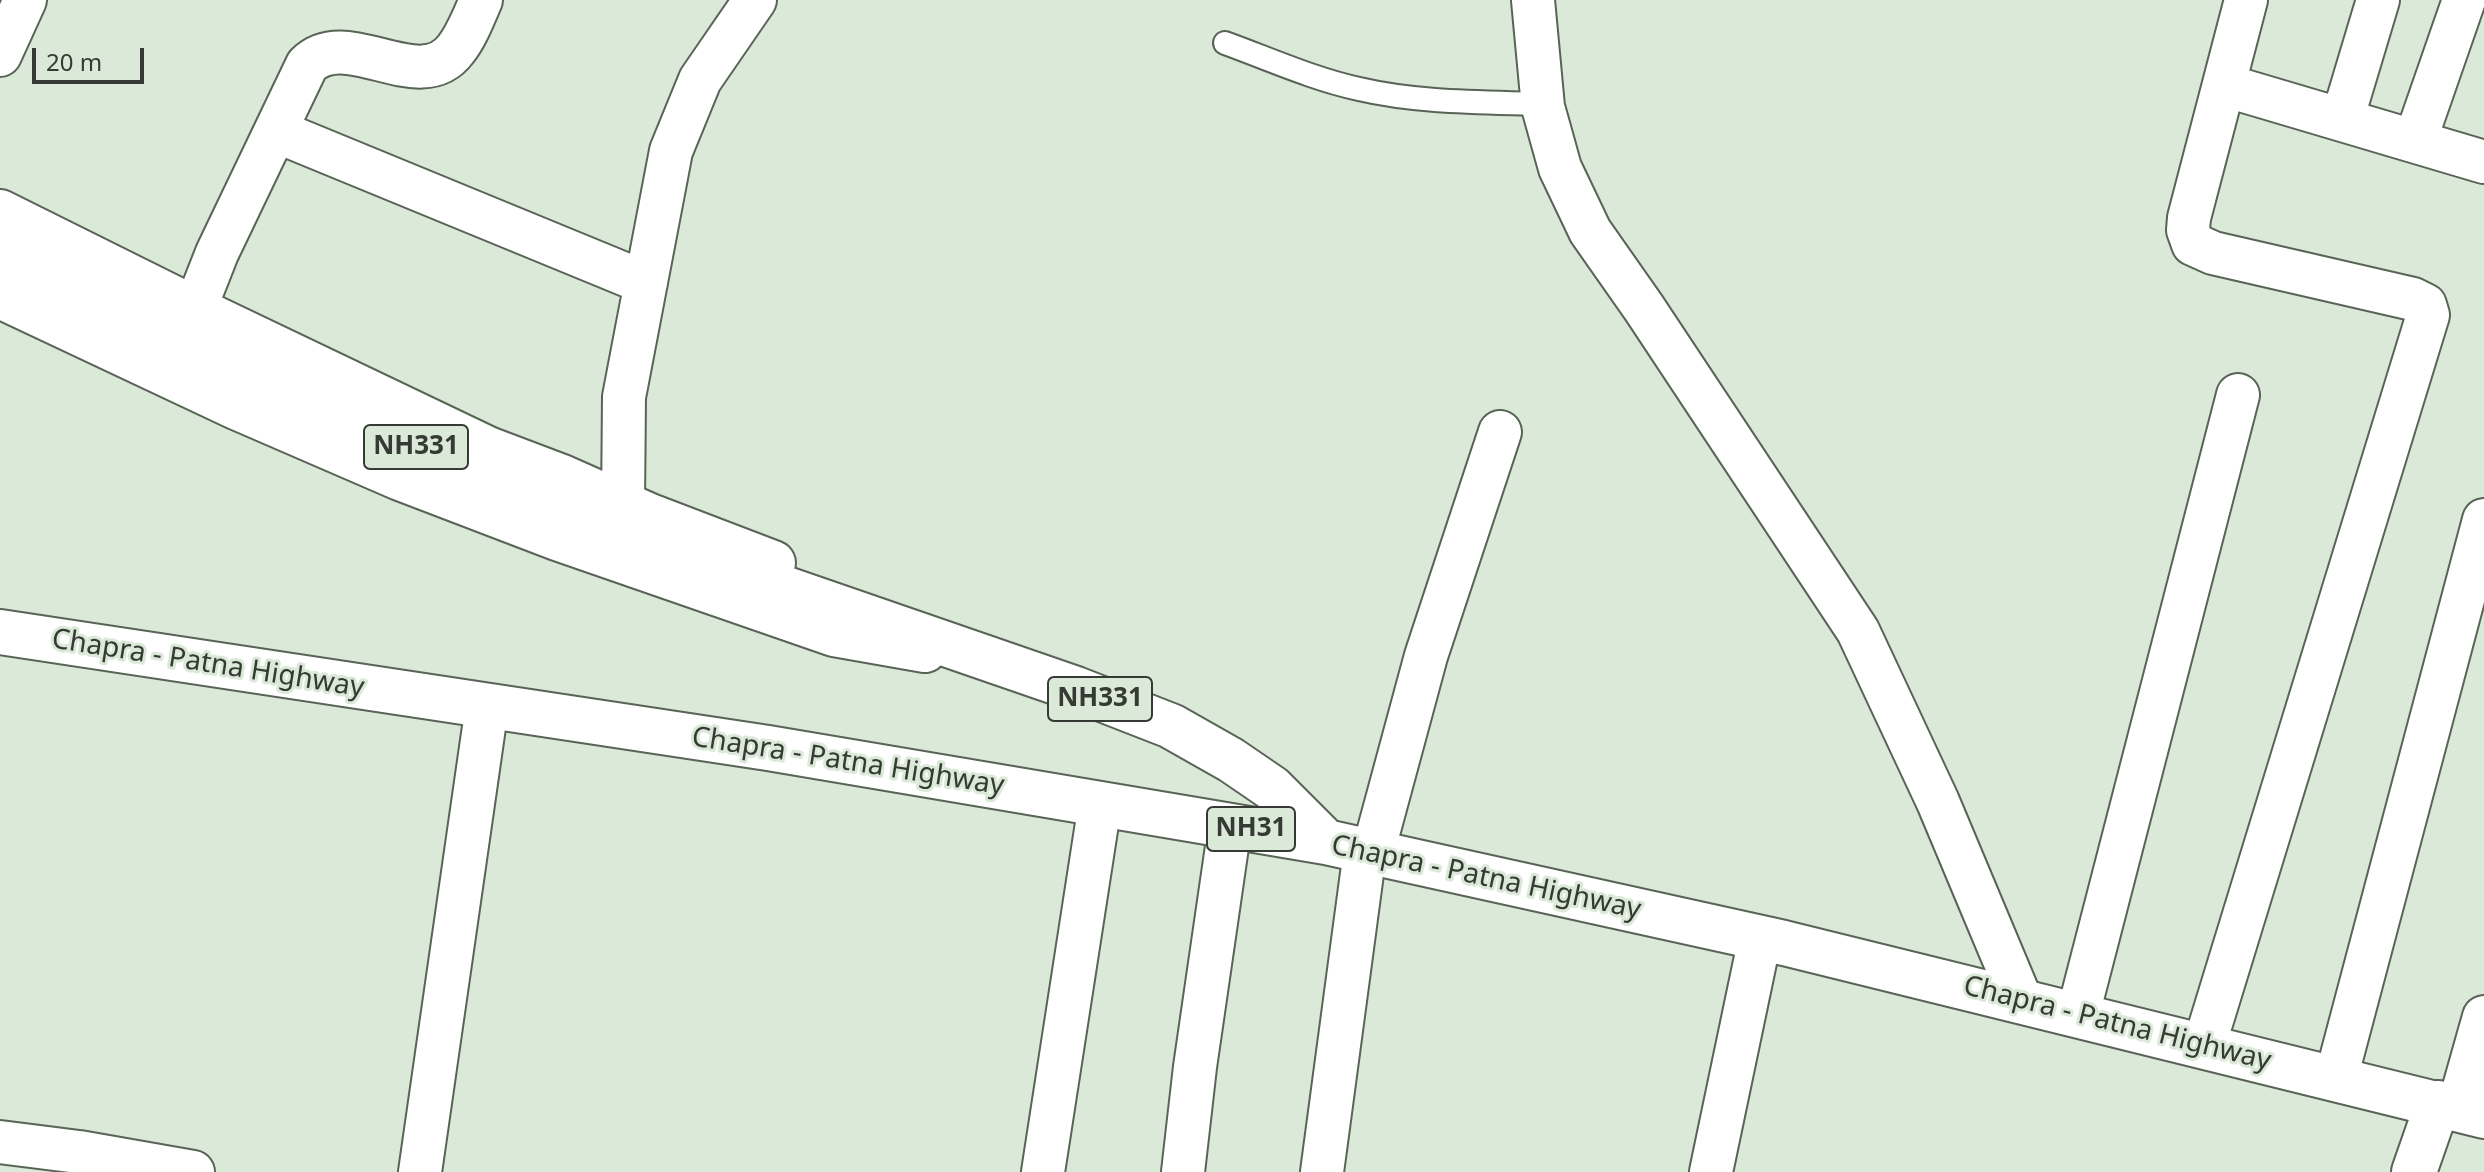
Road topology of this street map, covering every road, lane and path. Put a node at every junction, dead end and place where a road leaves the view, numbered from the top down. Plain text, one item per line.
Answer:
1 (25, 0) edge
2 (481, 0) edge
3 (755, 0) edge
4 (1533, 0) edge
5 (2246, 0) edge
6 (2378, 0) edge
7 (2464, 0) edge
8 (1225, 43) dead end
9 (0, 55) edge
10 (2224, 85) junction
11 (1543, 104) junction
12 (2342, 120) junction
13 (276, 131) junction
14 (2415, 141) junction
15 (2484, 162) edge
16 (0, 212) edge
17 (0, 254) edge
18 (646, 283) junction
19 (0, 296) edge
20 (195, 309) junction
21 (2238, 395) dead end
22 (1500, 432) dead end
23 (623, 505) junction
24 (2484, 520) edge
25 (0, 632) edge
26 (999, 662) junction
27 (487, 706) junction
28 (1100, 804) junction
29 (1230, 826) junction
30 (1355, 848) junction
31 (1760, 938) junction
32 (2021, 1000) junction
33 (2078, 1014) junction
34 (2484, 1017) edge
35 (2204, 1046) junction
36 (2336, 1078) junction
37 (2460, 1110) edge
38 (0, 1142) edge
39 (193, 1172) edge
40 (420, 1172) edge
41 (1043, 1172) edge
42 (1183, 1172) edge
43 (1322, 1172) edge
44 (1711, 1172) edge
45 (2414, 1172) edge

1 - 9 street
2 - 13 street
3 - 18 street
4 - 11 street
5 - 10 street
6 - 12 street
7 - 14 street
8 - 11 lane
10 - 12 street
10 - 35 street
11 - 32 street
12 - 14 street
13 - 18 street
13 - 20 street
14 - 15 street
16 - 20 main road
17 - 26 main road, NH331
18 - 23 street
19 - 26 main road
20 - 23 main road
21 - 33 street
22 - 30 street
23 - 26 main road
24 - 36 street
25 - 27 main road, Chapra - Patna Highway / NH31
26 - 30 main road, NH331
27 - 28 main road, Chapra - Patna Highway / NH31
27 - 40 street
28 - 29 main road, Chapra - Patna Highway / NH31
28 - 41 street
29 - 30 main road, Chapra - Patna Highway / NH31
29 - 42 street
30 - 31 main road, Chapra - Patna Highway / NH31
30 - 43 street
31 - 32 main road, Chapra - Patna Highway / NH31
31 - 44 street
32 - 33 main road, Chapra - Patna Highway / NH31
33 - 35 main road, Chapra - Patna Highway / NH31
34 - 37 street
35 - 36 main road, Chapra - Patna Highway / NH31
36 - 37 main road, Chapra - Patna Highway / NH31
37 - 45 main road
38 - 39 street

